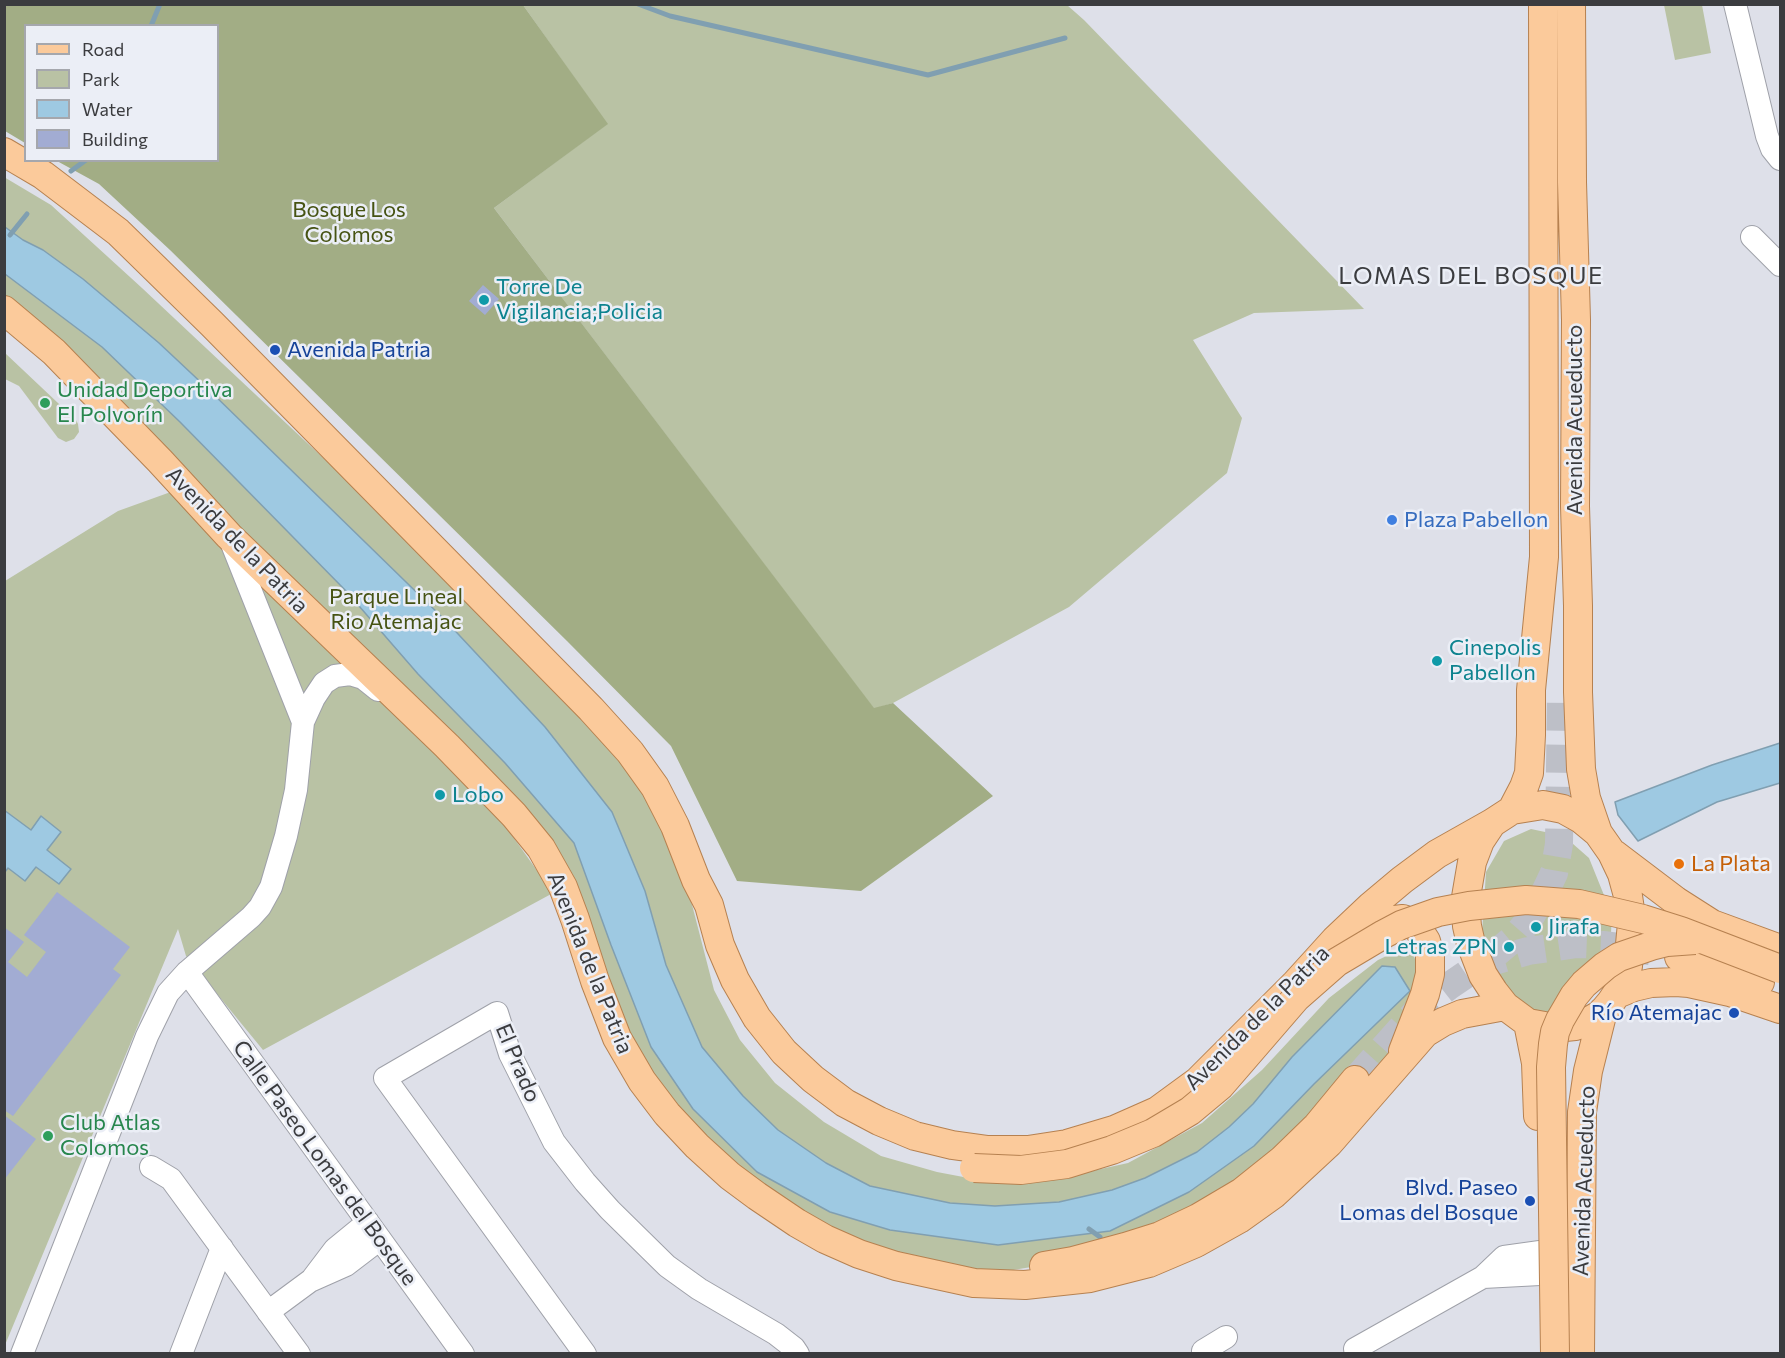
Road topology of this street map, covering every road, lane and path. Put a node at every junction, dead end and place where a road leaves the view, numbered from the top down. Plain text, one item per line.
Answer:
1 (1543, 4) edge
2 (1571, 4) edge
3 (1735, 4) edge
4 (4, 152) edge
5 (1780, 159) edge
6 (1573, 217) junction
7 (1752, 237) dead end
8 (1780, 265) edge
9 (4, 310) edge
10 (229, 536) junction
11 (1561, 690) tunnel mouth
12 (303, 722) junction
13 (447, 746) junction
14 (1502, 816) junction
15 (1605, 843) junction
16 (696, 880) junction
17 (1709, 932) junction
18 (1780, 949) edge
19 (1780, 969) edge
20 (1684, 970) junction
21 (187, 972) junction
22 (1296, 983) junction
23 (1780, 989) edge
24 (1610, 1002) junction
25 (1505, 1006) junction
26 (1780, 1009) edge
27 (1528, 1023) junction
28 (1399, 1061) junction
29 (1355, 1080) tunnel mouth
30 (151, 1167) dead end
31 (374, 1230) junction
32 (222, 1248) junction
33 (1540, 1263) junction
34 (935, 1275) junction
35 (268, 1312) junction
36 (1227, 1337) dead end
37 (1355, 1349) dead end
38 (22, 1353) edge
39 (181, 1353) edge
40 (299, 1353) edge
41 (464, 1353) edge
42 (585, 1353) edge
43 (798, 1353) edge
44 (1204, 1353) edge
45 (1541, 1353) edge
46 (1555, 1353) edge
47 (1580, 1353) edge

1 - 14 main road, Avenida Acueducto
2 - 6 main road, Avenida Acueducto
3 - 5 street
4 - 16 main road, Avenida de la Patria
6 - 11 main road
6 - 15 main road, Avenida Acueducto
7 - 8 street
9 - 10 main road, Avenida de la Patria
10 - 12 street
10 - 13 main road, Avenida de la Patria
12 - 13 street
12 - 21 street
13 - 34 main road, Avenida de la Patria
14 - 15 main road
14 - 22 main road, Avenida de la Patria
14 - 25 main road
15 - 17 main road, Avenida de la Patria
15 - 24 main road
16 - 17 main road, Avenida de la Patria, bridge
16 - 22 main road, Avenida de la Patria
17 - 18 main road, Avenida de la Patria
17 - 19 main road, Avenida de la Patria, bridge
17 - 20 main road
17 - 46 main road, bridge
20 - 23 main road
20 - 24 main road
20 - 26 main road
21 - 31 street, Calle Paseo Lomas del Bosque
21 - 38 street
22 - 28 main road
24 - 27 main road
24 - 47 main road, Avenida Acueducto
25 - 27 main road
25 - 28 main road, Avenida de la Patria
27 - 33 main road, Avenida Acueducto
28 - 34 main road, Avenida de la Patria
29 - 34 main road, Avenida de la Patria
30 - 32 street
31 - 35 street
31 - 41 street, Calle Paseo Lomas del Bosque
32 - 35 street
32 - 39 street
33 - 37 street
33 - 45 main road, Avenida Acueducto
35 - 40 street
36 - 44 street
42 - 43 street, El Prado

